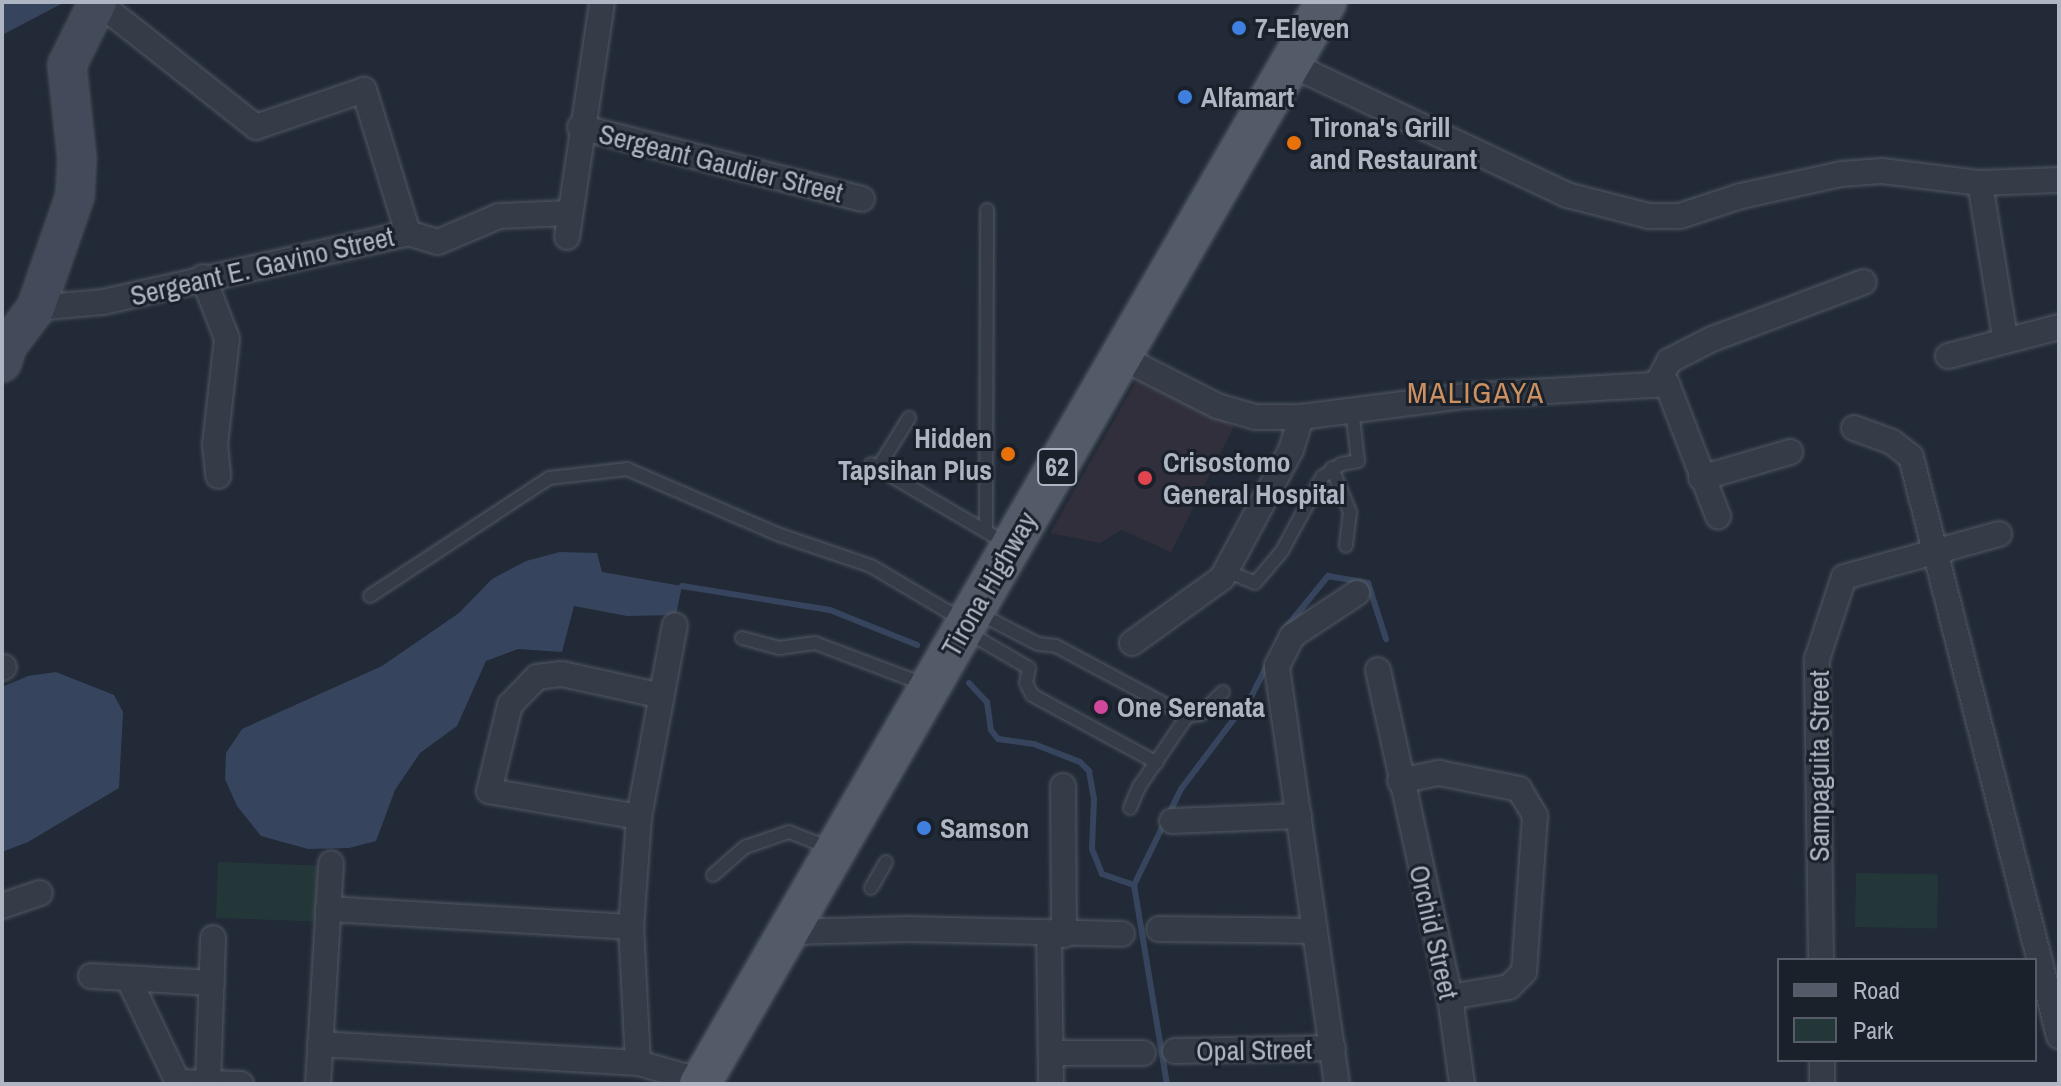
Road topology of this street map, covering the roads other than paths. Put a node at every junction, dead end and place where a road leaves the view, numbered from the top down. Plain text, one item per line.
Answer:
1 (98, 2) edge
2 (602, 2) edge
3 (1326, 2) edge
4 (1290, 64) junction
5 (580, 127) junction
6 (2059, 180) edge
7 (1980, 183) junction
8 (862, 199) dead end
9 (987, 210) dead end
10 (408, 233) junction
11 (203, 277) junction
12 (1864, 282) dead end
13 (36, 308) junction
14 (2059, 327) edge
15 (2005, 338) junction
16 (1948, 356) dead end
17 (1121, 357) junction
18 (2, 363) edge
19 (1658, 382) junction
20 (1352, 409) junction
21 (1301, 417) junction
22 (909, 418) dead end
23 (1854, 428) dead end
24 (1790, 452) dead end
25 (1332, 468) junction
26 (218, 476) dead end
27 (1701, 478) junction
28 (1718, 516) dead end
29 (1999, 534) dead end
30 (997, 540) junction
31 (1346, 546) dead end
32 (1938, 552) junction
33 (1226, 571) junction
34 (1357, 593) dead end
35 (370, 596) dead end
36 (968, 621) junction
37 (675, 625) dead end
38 (742, 638) dead end
39 (1132, 643) dead end
40 (1038, 644) junction
41 (1029, 668) junction
42 (1378, 670) dead end
43 (929, 687) junction
44 (1223, 692) dead end
45 (662, 696) junction
46 (1187, 716) junction
47 (1157, 763) junction
48 (1400, 781) junction
49 (1063, 786) dead end
50 (1130, 808) dead end
51 (1299, 816) junction
52 (639, 817) junction
53 (1172, 821) dead end
54 (836, 851) junction
55 (886, 862) dead end
56 (331, 863) dead end
57 (713, 875) dead end
58 (871, 888) dead end
59 (40, 893) dead end
60 (2, 906) edge
61 (328, 909) junction
62 (631, 927) junction
63 (1159, 929) dead end
64 (1315, 931) junction
65 (790, 932) junction
66 (1122, 934) dead end
67 (1057, 935) junction
68 (213, 938) dead end
69 (1821, 958) edge
70 (91, 976) dead end
71 (130, 982) junction
72 (212, 983) junction
73 (1450, 997) junction
74 (2059, 1036) edge
75 (320, 1044) junction
76 (1333, 1048) junction
77 (1175, 1051) dead end
78 (1051, 1053) junction
79 (1143, 1053) dead end
80 (1822, 1062) edge
81 (638, 1063) junction
82 (701, 1082) edge
83 (208, 1083) edge
84 (241, 1084) edge
85 (318, 1084) edge
86 (1051, 1084) edge
87 (1337, 1084) edge
88 (1462, 1084) edge
89 (1822, 1084) edge

1 - 10 street, Sergeant E. Gavino Street
1 - 13 street
2 - 5 street, Sergeant Gaudier Street
3 - 4 main road, Tirona Highway / 62
4 - 7 street
4 - 17 main road, Tirona Highway / 62
5 - 8 street, Sergeant Gaudier Street
5 - 10 street, Sergeant Gaudier Street
6 - 7 street
7 - 15 street
9 - 30 lane
10 - 11 street, Sergeant E. Gavino Street
11 - 13 street, Sergeant E. Gavino Street
11 - 26 street
12 - 19 street
13 - 18 street
14 - 15 street
15 - 16 street
17 - 21 street
17 - 30 main road, Tirona Highway / 62
19 - 20 street
19 - 27 street
20 - 21 street
20 - 25 lane
21 - 33 street
22 - 30 lane
23 - 32 street
24 - 27 street
25 - 31 lane
25 - 33 lane
27 - 28 street
29 - 32 street
30 - 36 main road, Tirona Highway / 62
32 - 69 street, Sampaguita Street
32 - 74 street
33 - 39 street
34 - 51 street
35 - 36 lane
36 - 40 lane
36 - 41 lane
36 - 43 main road, Tirona Highway / 62
37 - 45 street
38 - 43 lane
40 - 41 lane
40 - 46 lane
41 - 47 lane
42 - 48 street, Orchid Street
43 - 54 main road, Tirona Highway / 62
44 - 46 lane
45 - 52 street
45 - 52 street
46 - 47 lane
47 - 50 lane
48 - 73 street, Orchid Street
48 - 73 street
49 - 67 street
51 - 53 street
51 - 64 street
52 - 62 street
54 - 57 lane
54 - 65 main road, Tirona Highway / 62
55 - 58 lane
56 - 61 street
59 - 60 street
61 - 62 street
61 - 75 street
62 - 81 street
63 - 64 street
64 - 76 street
65 - 67 street
65 - 82 main road, Tirona Highway / 62
66 - 67 street
67 - 78 street
68 - 72 street
70 - 71 street
71 - 72 street
71 - 83 street
72 - 83 street
73 - 88 street, Orchid Street
75 - 81 street
75 - 85 street
76 - 77 street, Opal Street
76 - 87 street
78 - 79 street
78 - 86 street
80 - 89 street
81 - 82 street
83 - 84 street

